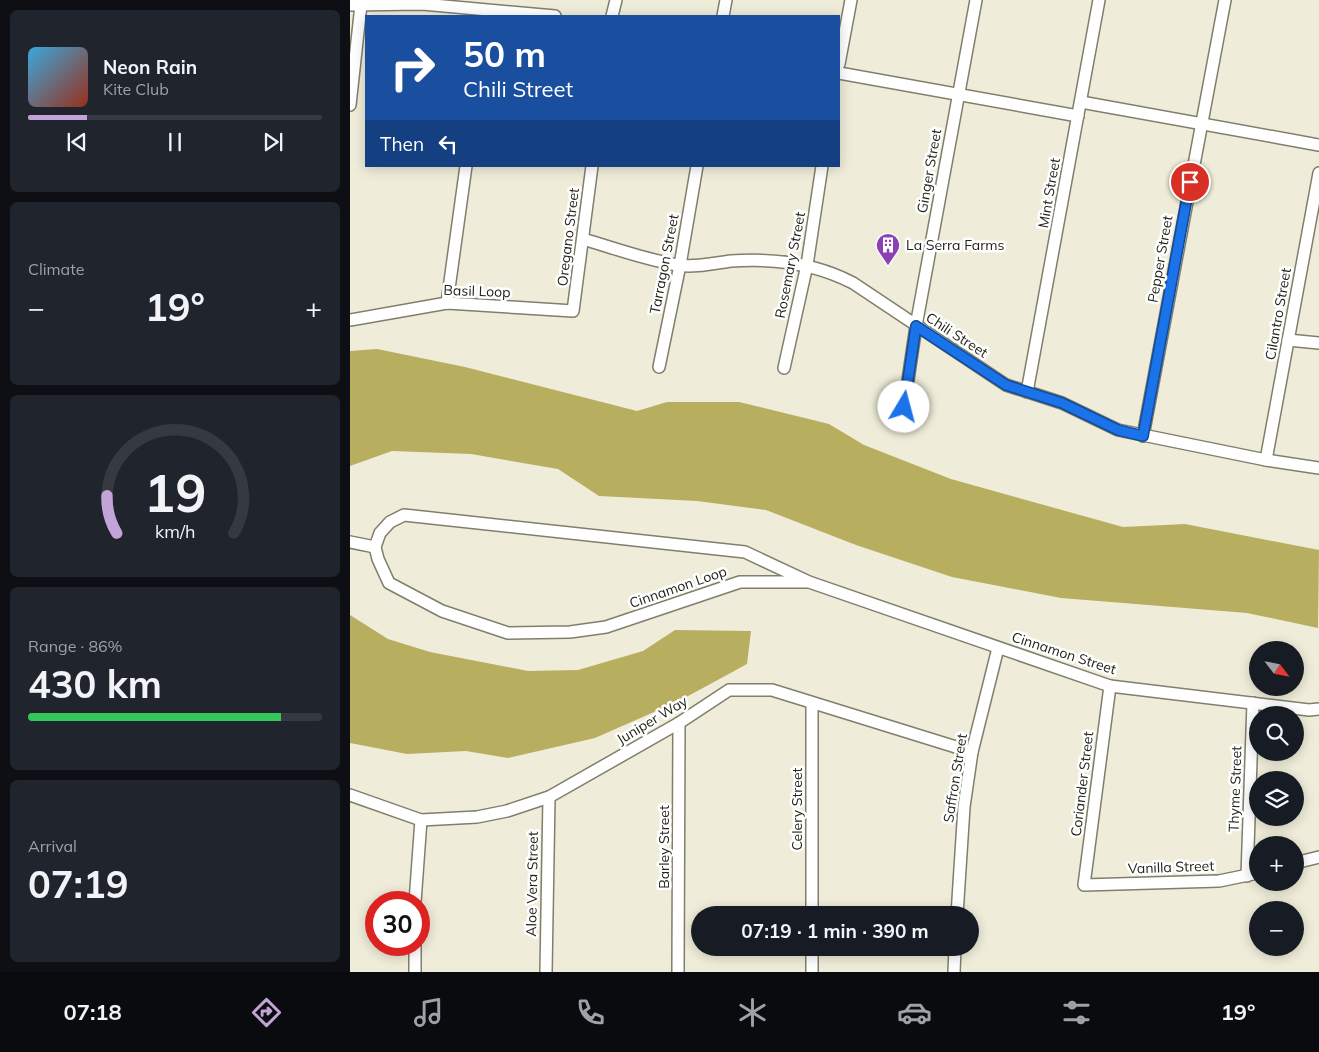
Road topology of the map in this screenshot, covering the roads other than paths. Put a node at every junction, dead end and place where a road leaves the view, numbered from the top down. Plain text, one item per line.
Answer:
1 (616, 0) edge
2 (726, 0) edge
3 (851, 0) edge
4 (976, 0) edge
5 (1099, 0) edge
6 (1224, 0) edge
7 (356, 5) edge
8 (489, 8) edge
9 (547, 15) edge
10 (612, 15) edge
11 (723, 15) edge
12 (840, 59) edge
13 (840, 74) edge
14 (957, 96) junction
15 (1081, 102) junction
16 (350, 105) edge
17 (1078, 116) junction
18 (1200, 123) junction
19 (1319, 145) edge
20 (466, 167) edge
21 (592, 167) edge
22 (697, 167) edge
23 (822, 167) edge
24 (1319, 173) edge
25 (583, 239) junction
26 (807, 265) junction
27 (680, 266) junction
28 (447, 303) junction
29 (573, 311) joint
30 (350, 320) edge
31 (916, 326) junction
32 (1288, 340) junction
33 (1319, 343) edge
34 (659, 367) dead end
35 (784, 368) dead end
36 (1027, 392) junction
37 (904, 407) dead end
38 (1143, 436) junction
39 (1266, 460) junction
40 (1319, 468) edge
41 (350, 542) edge
42 (375, 547) junction
43 (809, 582) junction
44 (998, 648) junction
45 (1110, 686) junction
46 (812, 703) junction
47 (1253, 703) junction
48 (1319, 709) edge
49 (679, 723) junction
50 (972, 752) junction
51 (350, 795) edge
52 (549, 797) junction
53 (421, 820) junction
54 (1252, 836) edge
55 (1319, 857) edge
56 (1304, 861) edge
57 (1249, 875) edge
58 (1084, 885) joint
59 (417, 891) edge
60 (812, 906) edge
61 (958, 906) edge
62 (415, 956) edge
63 (812, 956) edge
64 (955, 956) edge
65 (415, 972) edge
66 (546, 972) edge
67 (678, 972) edge
68 (812, 972) edge
69 (954, 972) edge

1 - 10 street
2 - 11 street
3 - 12 street
4 - 14 street, Ginger Street
5 - 15 street, Mint Street
6 - 18 street, Pepper Street
7 - 8 street
7 - 16 street
8 - 9 street
13 - 14 street
14 - 17 street
14 - 31 street, Ginger Street
15 - 17 street, Mint Street
15 - 18 street
17 - 36 street, Mint Street
18 - 19 street
18 - 38 street, Pepper Street
20 - 28 street
21 - 25 street, Oregano Street
22 - 27 street, Tarragon Street
23 - 26 street, Rosemary Street
24 - 32 street, Cilantro Street
25 - 27 street, Chili Street
25 - 29 street, Oregano Street
26 - 27 street, Chili Street
26 - 31 street, Chili Street
26 - 35 street, Rosemary Street
27 - 34 street, Tarragon Street
28 - 29 street, Basil Loop
28 - 30 street, Basil Loop
31 - 36 street, Chili Street
31 - 37 street, Ginger Street
32 - 33 street
32 - 39 street, Cilantro Street
36 - 38 street, Chili Street
38 - 39 street, Chili Street
39 - 40 street, Chili Street
41 - 42 street
42 - 43 street, Cinnamon Loop
42 - 43 street, Cinnamon Loop
43 - 44 street, Cinnamon Street
44 - 45 street, Cinnamon Street
44 - 50 street, Saffron Street
45 - 47 street, Cinnamon Street
45 - 58 street, Coriander Street
46 - 49 street, Juniper Way
46 - 50 street, Juniper Way
46 - 60 street, Celery Street
47 - 48 street, Cinnamon Street
47 - 54 street, Thyme Street
49 - 52 street, Juniper Way
49 - 67 street, Barley Street
50 - 61 street, Saffron Street
51 - 53 street, Juniper Way
52 - 53 street, Juniper Way
52 - 66 street, Aloe Vera Street
53 - 59 street
55 - 56 street
57 - 58 street, Vanilla Street
62 - 65 street
63 - 68 street
64 - 69 street

